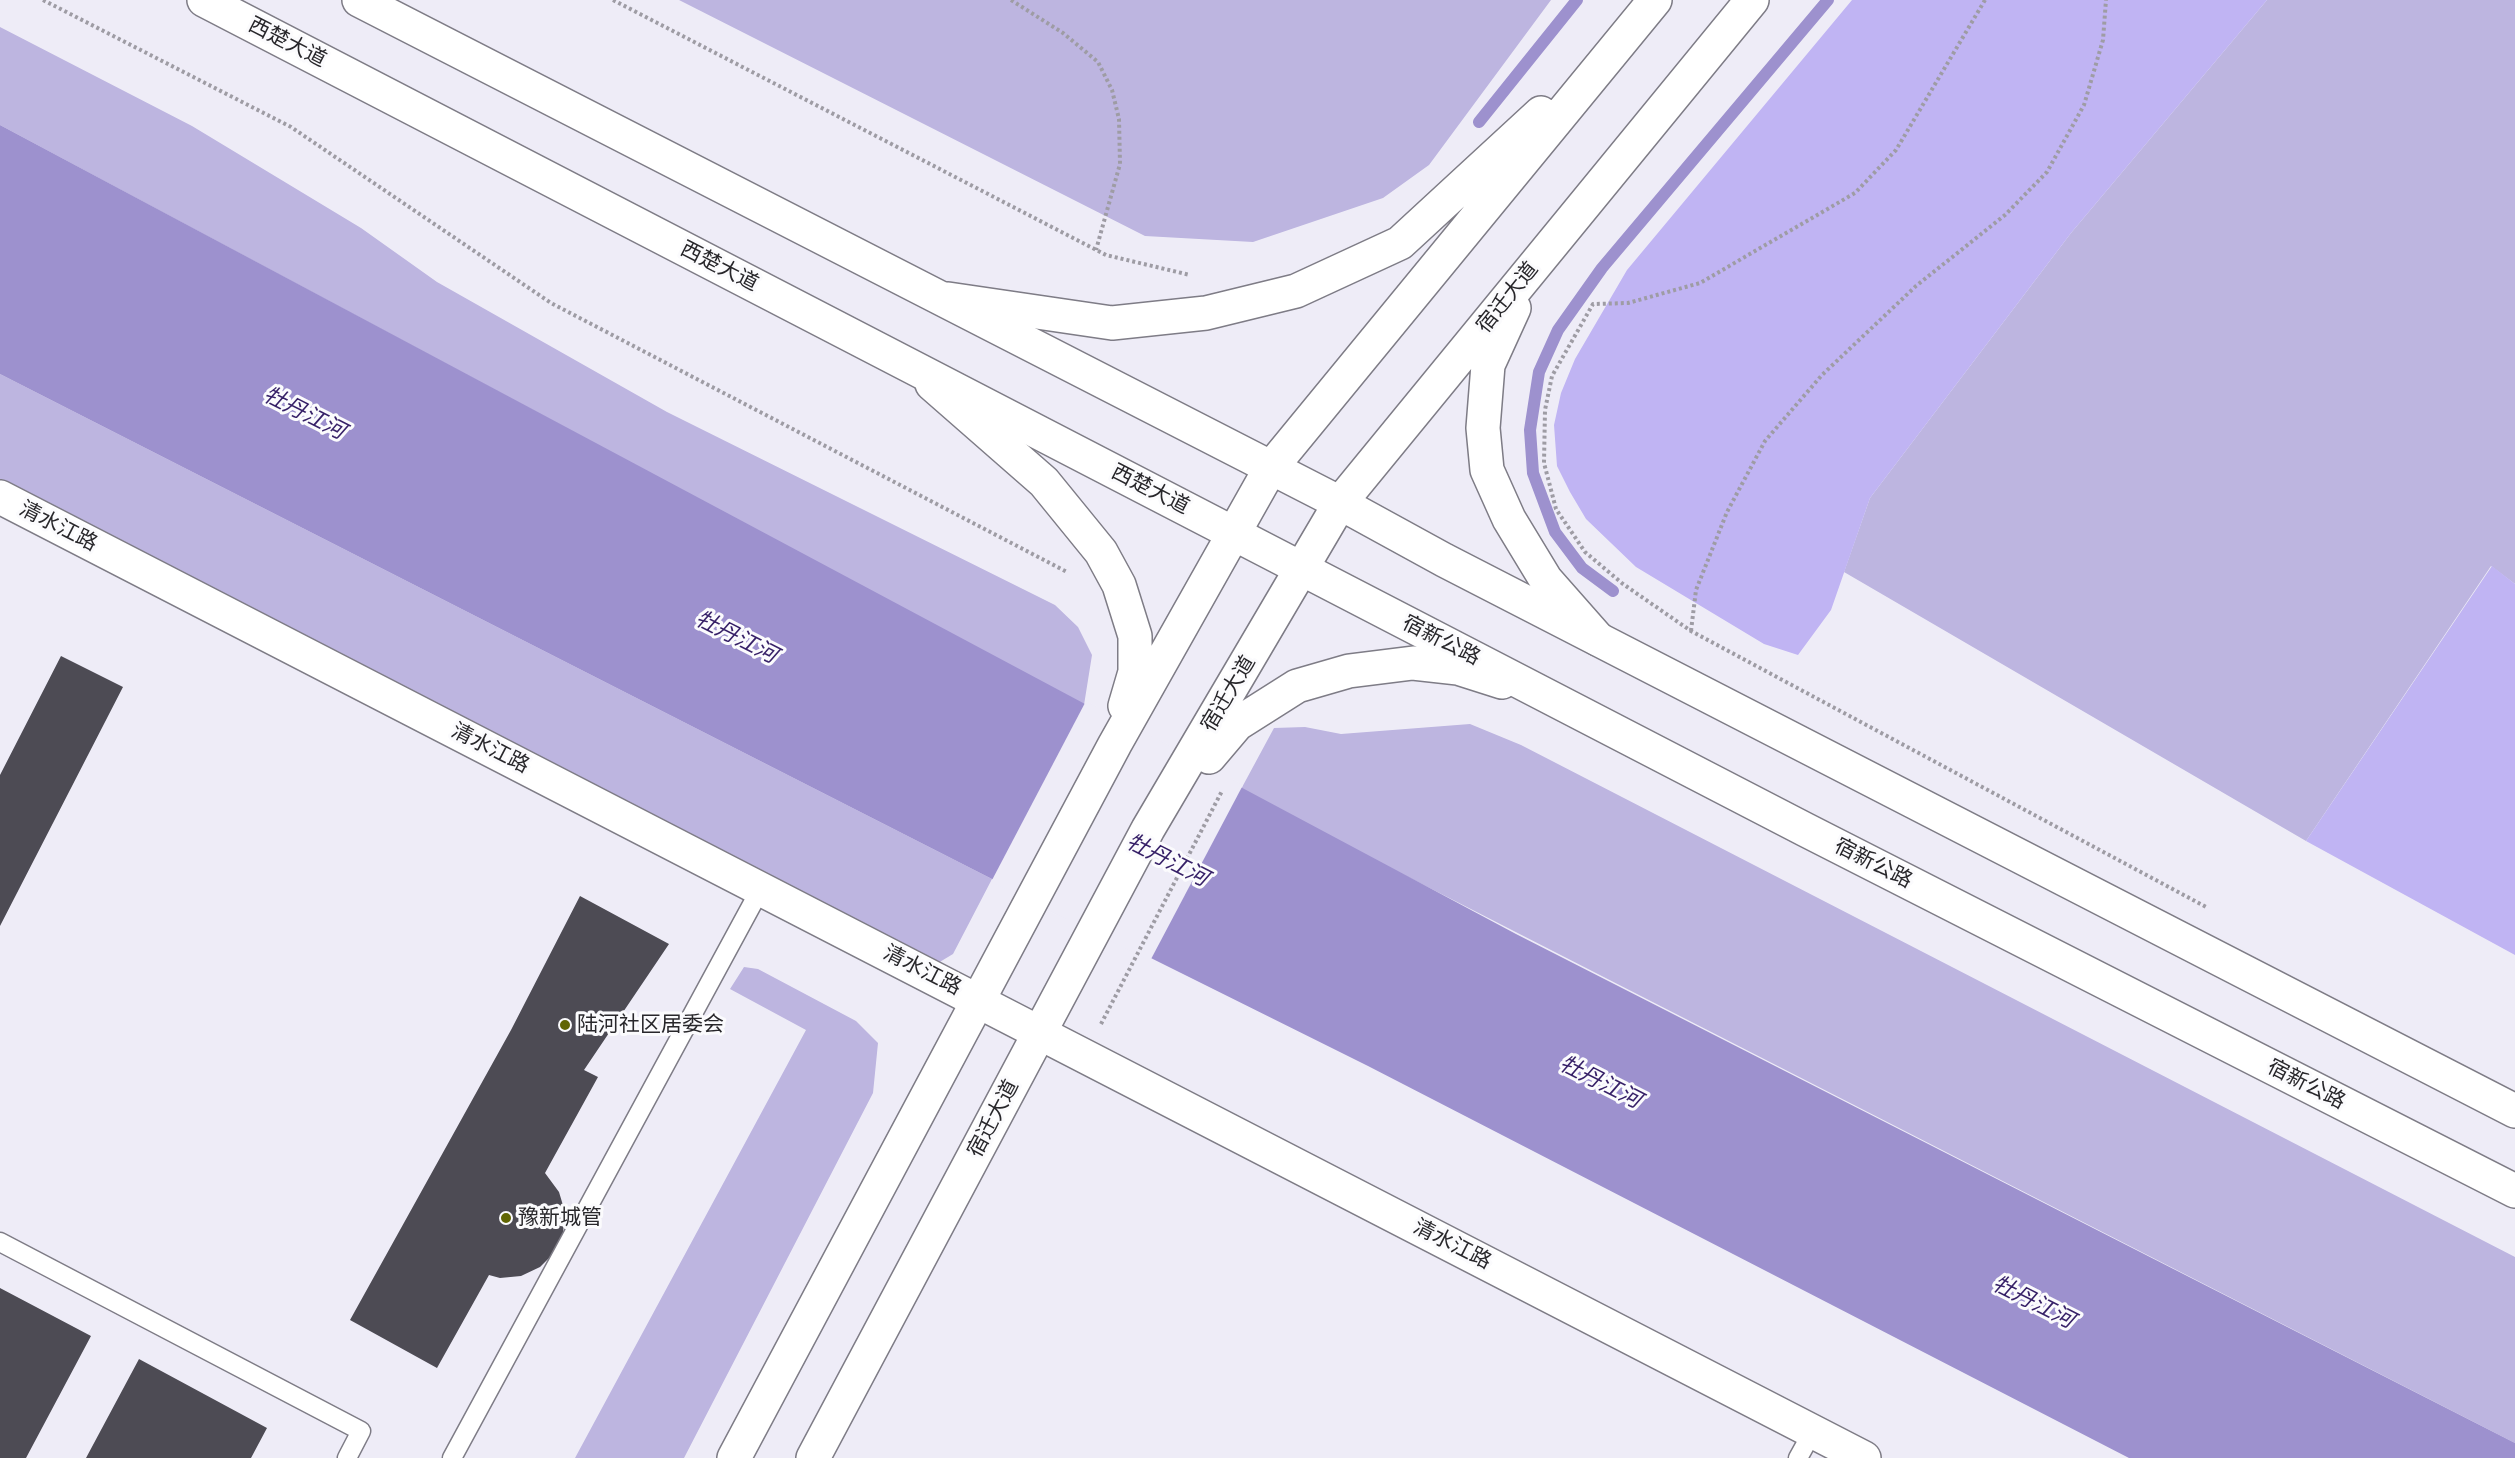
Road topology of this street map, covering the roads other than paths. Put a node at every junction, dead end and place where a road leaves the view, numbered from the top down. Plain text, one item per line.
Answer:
1 (204, 0) edge
2 (359, 0) edge
3 (1655, 0) edge
4 (1752, 0) edge
5 (1632, 28) junction
6 (1533, 267) junction
7 (938, 298) junction
8 (912, 367) junction
9 (1270, 469) junction
10 (0, 497) edge
11 (1340, 503) junction
12 (1233, 533) junction
13 (1303, 569) junction
14 (1599, 640) junction
15 (1548, 696) junction
16 (1115, 744) junction
17 (1148, 829) junction
18 (761, 888) junction
19 (986, 988) junction
20 (1046, 1021) junction
21 (2515, 1112) edge
22 (2515, 1191) edge
23 (0, 1242) edge
24 (1805, 1445) edge
25 (347, 1458) edge
26 (452, 1458) edge
27 (734, 1458) edge
28 (813, 1458) edge
29 (1864, 1458) edge

1 - 8 main road, 西楚大道
2 - 7 main road
3 - 5 main road
4 - 6 main road, 宿迁大道
5 - 7 main road
5 - 9 main road
6 - 11 main road, 宿迁大道
6 - 14 main road
7 - 9 main road
8 - 12 main road, 西楚大道
8 - 16 main road
9 - 11 main road
9 - 12 main road
10 - 18 main road, 清水江路
11 - 13 main road, 宿迁大道
11 - 14 main road
12 - 13 main road, 宿新公路
12 - 16 main road
13 - 15 main road, 宿新公路
13 - 17 main road, 宿迁大道
14 - 21 main road
15 - 17 main road
15 - 22 main road, 宿新公路
16 - 19 main road
17 - 20 main road, 宿迁大道
18 - 19 main road, 清水江路
18 - 26 lane
19 - 20 main road, 清水江路
19 - 27 main road
20 - 24 main road, 清水江路
20 - 28 main road, 宿迁大道
23 - 25 lane
24 - 29 main road, 清水江路

